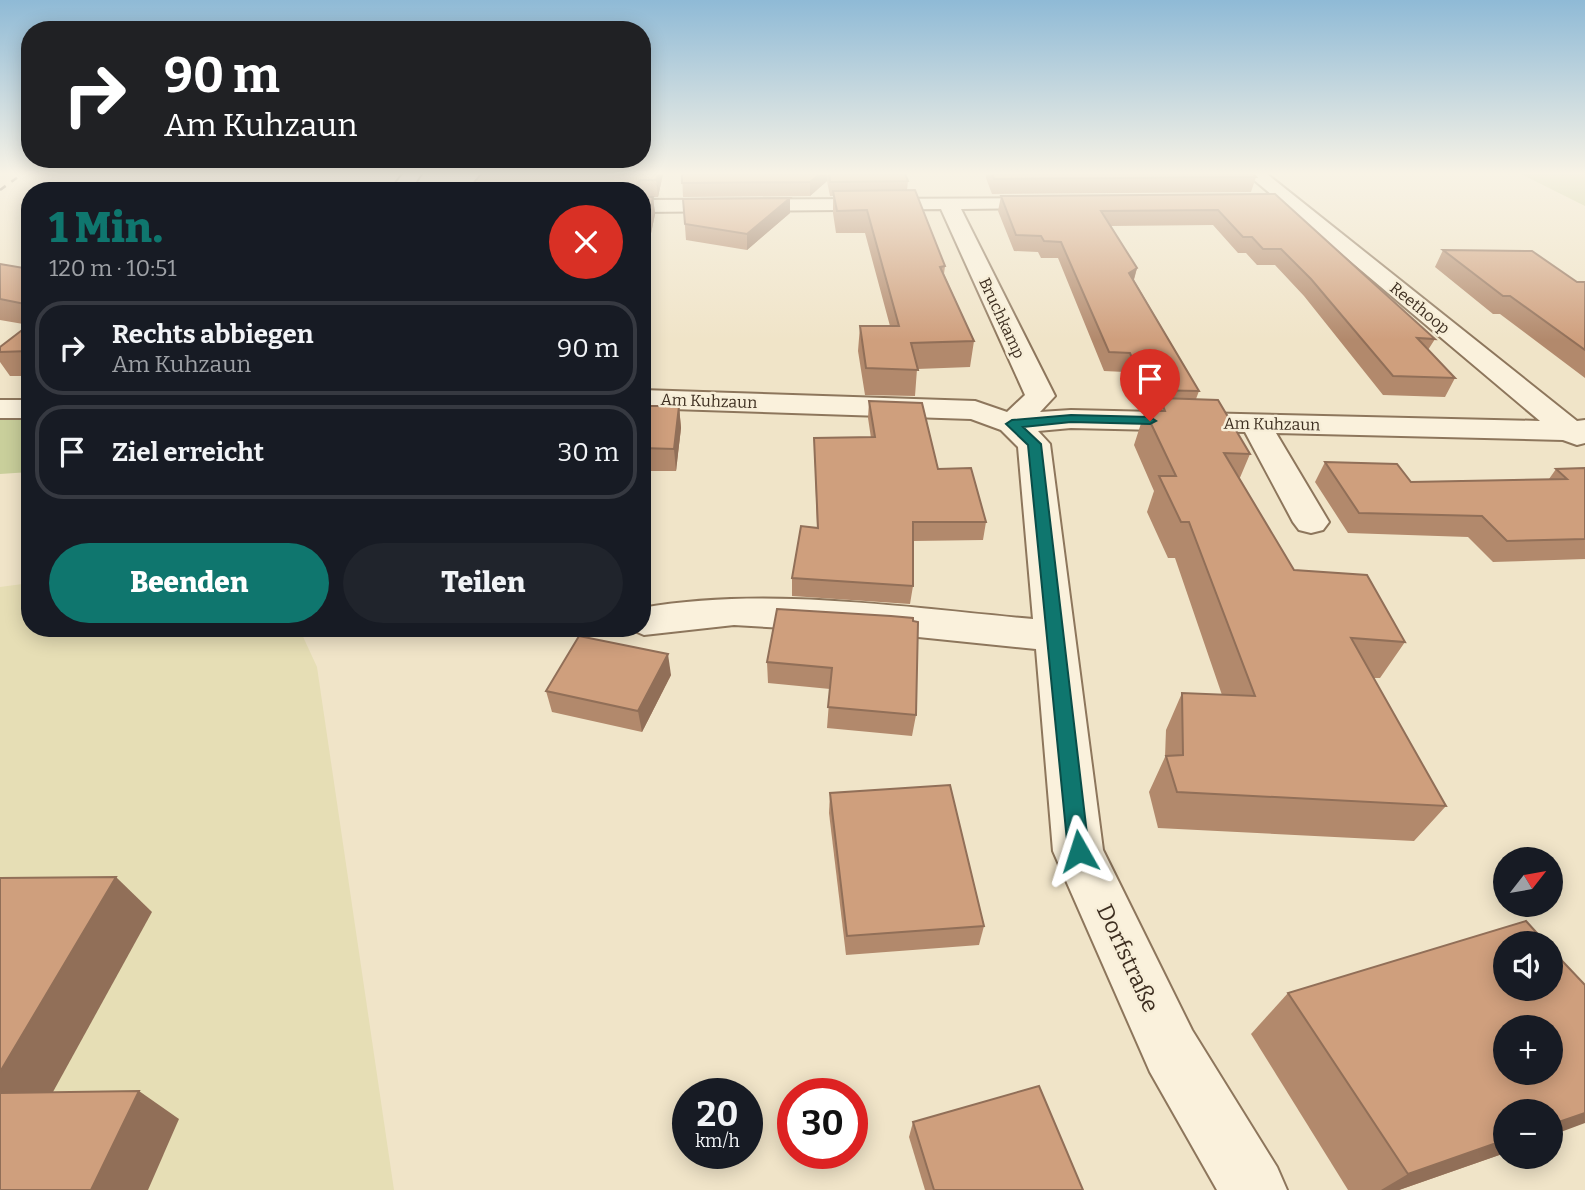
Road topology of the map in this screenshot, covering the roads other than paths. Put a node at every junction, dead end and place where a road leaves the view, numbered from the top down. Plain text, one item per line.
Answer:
1 (961, 230) edge
2 (1325, 230) edge
3 (651, 399) edge
4 (0, 409) edge
5 (21, 409) edge
6 (1255, 423) junction
7 (1012, 424) junction
8 (1580, 434) edge
9 (1311, 522) dead end
10 (651, 620) edge
11 (1055, 636) junction
12 (1254, 1190) edge

1 - 7 street, Bruchkamp
2 - 8 street, Reethoop
3 - 7 street, Am Kuhzaun
4 - 5 street
6 - 7 street, Am Kuhzaun
6 - 8 street, Am Kuhzaun
6 - 9 street
7 - 11 street, Dorfstraße
10 - 11 street
11 - 12 street, Dorfstraße

